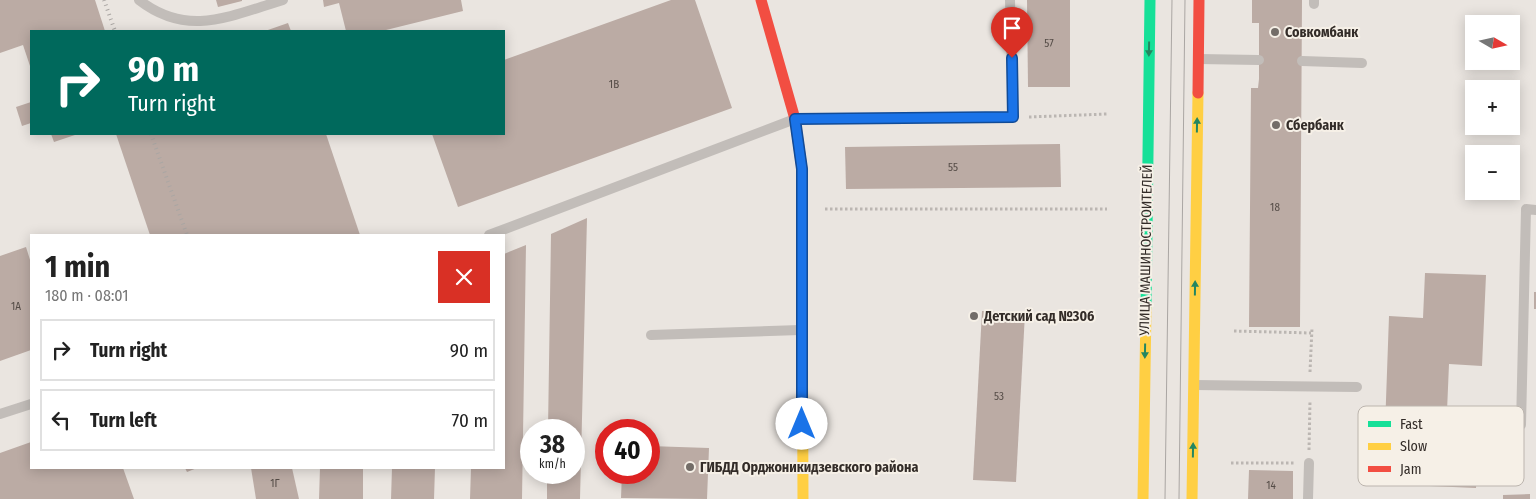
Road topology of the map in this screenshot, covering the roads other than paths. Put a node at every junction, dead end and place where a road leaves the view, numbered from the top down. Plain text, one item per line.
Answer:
1 (139, 0) edge
2 (283, 0) edge
3 (761, 0) edge
4 (1010, 0) edge
5 (1150, 0) edge
6 (1199, 0) edge
7 (1198, 59) junction
8 (1259, 60) dead end
9 (1302, 61) dead end
10 (1362, 63) dead end
11 (795, 119) junction
12 (1536, 210) edge
13 (492, 234) edge
14 (802, 330) junction
15 (651, 335) dead end
16 (1194, 385) junction
17 (1357, 387) dead end
18 (30, 404) edge
19 (1521, 406) edge
20 (0, 414) edge
21 (1309, 463) road end
22 (803, 499) edge
23 (1143, 499) edge
24 (1192, 499) edge
25 (1308, 499) edge

1 - 2 lane
3 - 11 main road
4 - 11 lane
5 -> 23 main road, УЛИЦА МАШИНОСТРОИТЕЛЕЙ
6 - 7 main road
7 - 8 lane
16 -> 7 main road
9 - 10 lane
11 - 13 lane
11 - 14 main road
12 - 19 lane
14 - 15 lane
14 - 22 main road
16 - 17 lane
24 -> 16 main road
18 - 20 lane
21 - 25 lane

